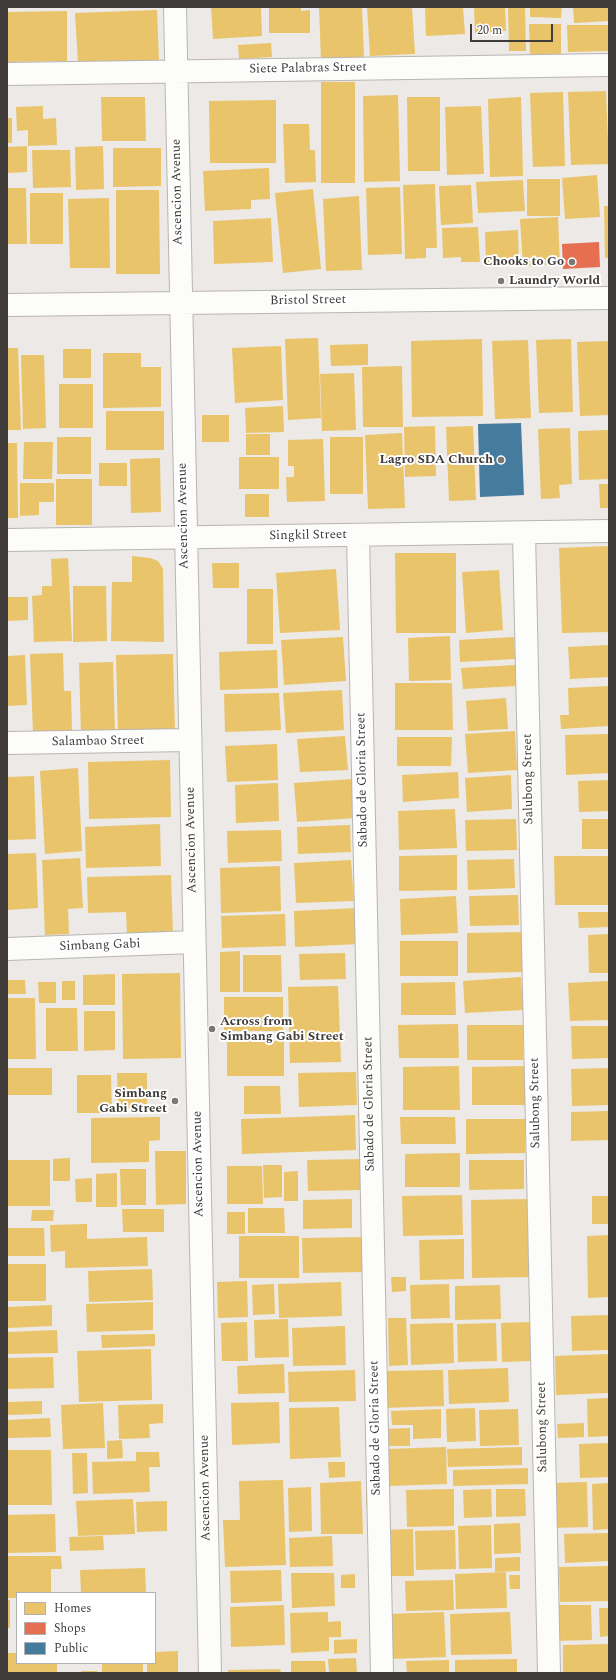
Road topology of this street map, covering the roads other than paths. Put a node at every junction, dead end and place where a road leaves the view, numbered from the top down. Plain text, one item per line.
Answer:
1 (175, 7) edge
2 (609, 65) edge
3 (176, 71) junction
4 (7, 74) edge
5 (609, 298) edge
6 (180, 302) junction
7 (7, 305) edge
8 (609, 531) edge
9 (524, 533) junction
10 (358, 535) junction
11 (185, 538) junction
12 (7, 540) edge
13 (189, 740) junction
14 (7, 743) edge
15 (194, 942) junction
16 (7, 949) edge
17 (210, 1673) edge
18 (382, 1673) edge
19 (549, 1673) edge

1 - 3 street, Ascencion Avenue
2 - 3 street, Siete Palabras Street
3 - 4 street, Siete Palabras Street
3 - 6 street, Ascencion Avenue
5 - 6 street, Bristol Street
6 - 7 street, Bristol Street
6 - 11 street, Ascencion Avenue
8 - 9 street, Singkil Street
9 - 10 street, Singkil Street
9 - 19 street, Salubong Street
10 - 11 street, Singkil Street
10 - 18 street, Sabado de Gloria Street
11 - 12 street, Singkil Street
11 - 13 street, Ascencion Avenue
13 - 14 street, Salambao Street
13 - 15 street, Ascencion Avenue
15 - 16 street, Simbang Gabi
15 - 17 street, Ascencion Avenue

